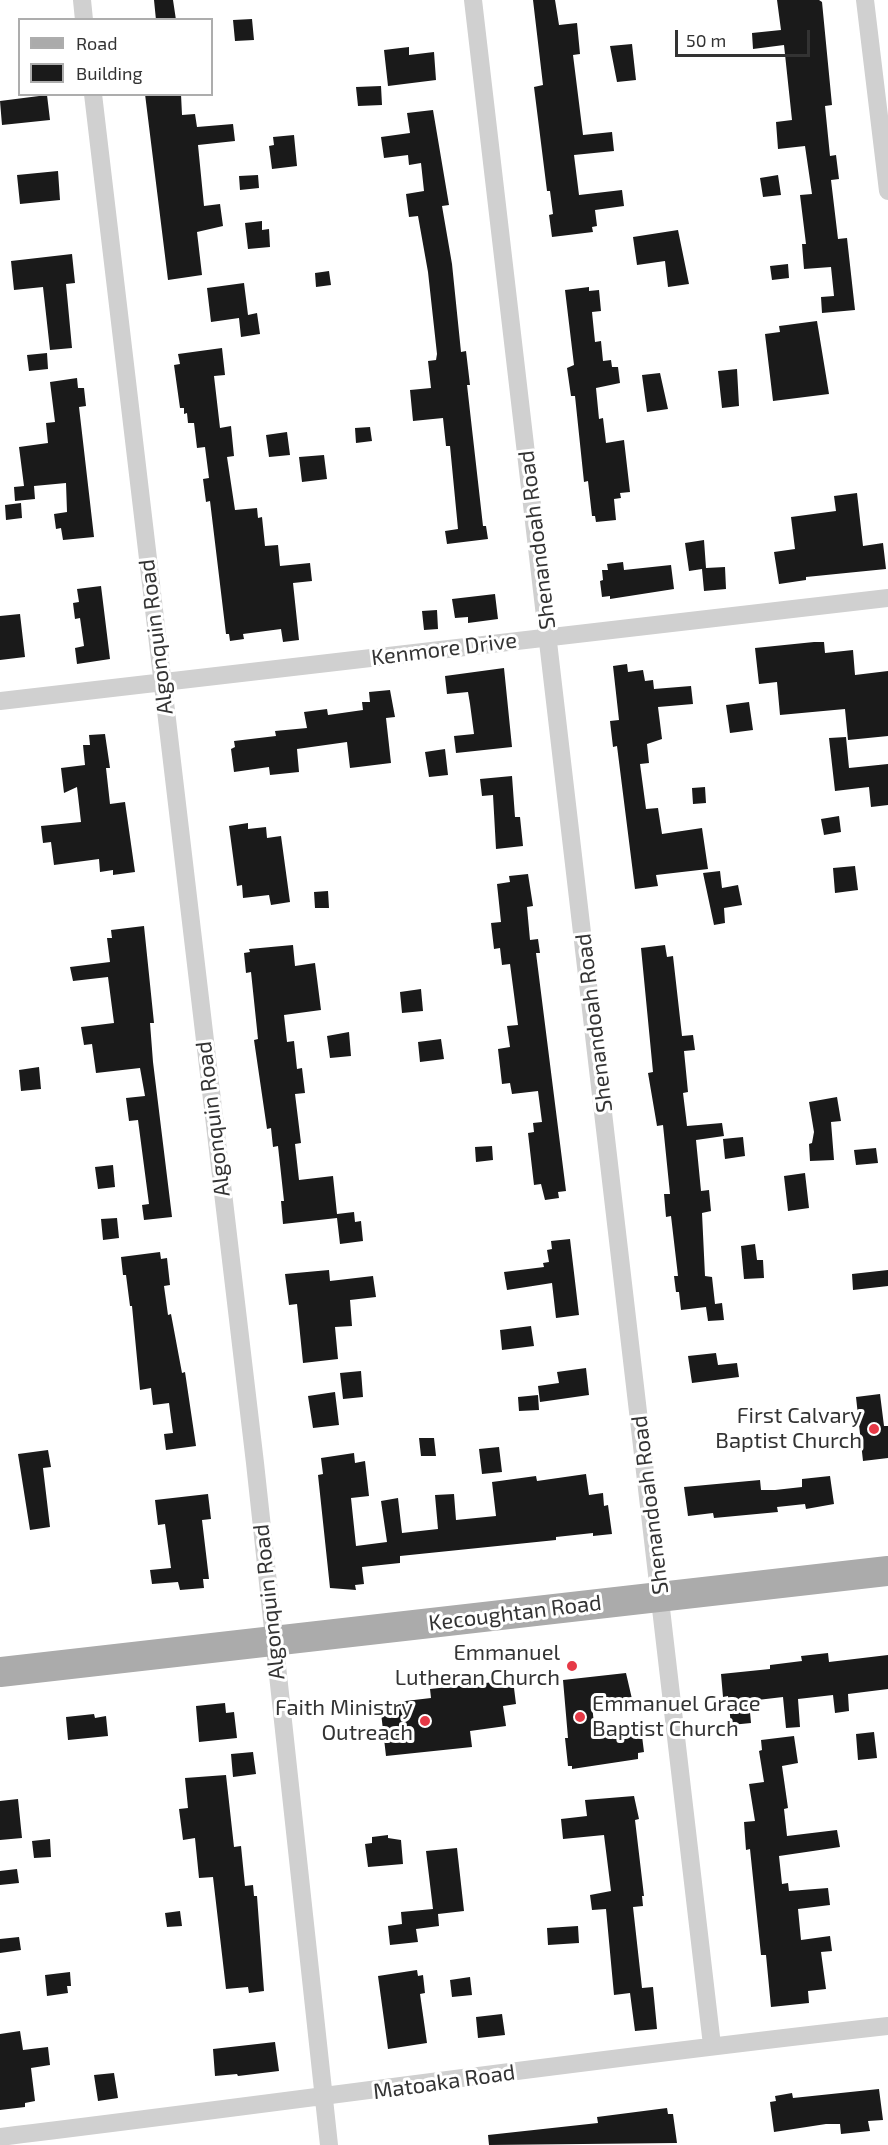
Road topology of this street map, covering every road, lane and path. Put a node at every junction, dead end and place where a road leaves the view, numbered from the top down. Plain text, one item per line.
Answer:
1 (82, 0) edge
2 (473, 0) edge
3 (865, 0) edge
4 (84, 18) edge
5 (93, 96) edge
6 (888, 191) edge
7 (888, 598) edge
8 (549, 637) junction
9 (161, 682) junction
10 (0, 701) edge
11 (888, 1571) edge
12 (661, 1596) junction
13 (273, 1642) junction
14 (0, 1672) edge
15 (888, 2026) edge
16 (712, 2045) junction
17 (324, 2098) junction
18 (0, 2137) edge
19 (329, 2145) edge

1 - 4 street
2 - 8 street, Shenandoah Road
3 - 6 street
5 - 9 street, Algonquin Road
7 - 8 street, Kenmore Drive
8 - 9 street, Kenmore Drive
8 - 12 street, Shenandoah Road
9 - 10 street, Kenmore Drive
9 - 13 street, Algonquin Road
11 - 12 main road, Kecoughtan Road
12 - 13 main road, Kecoughtan Road
12 - 16 street, Shenandoah Road
13 - 14 main road, Kecoughtan Road
13 - 17 street, Algonquin Road
15 - 16 street, Matoaka Road
16 - 17 street, Matoaka Road
17 - 18 street, Matoaka Road
17 - 19 street, Algonquin Road

